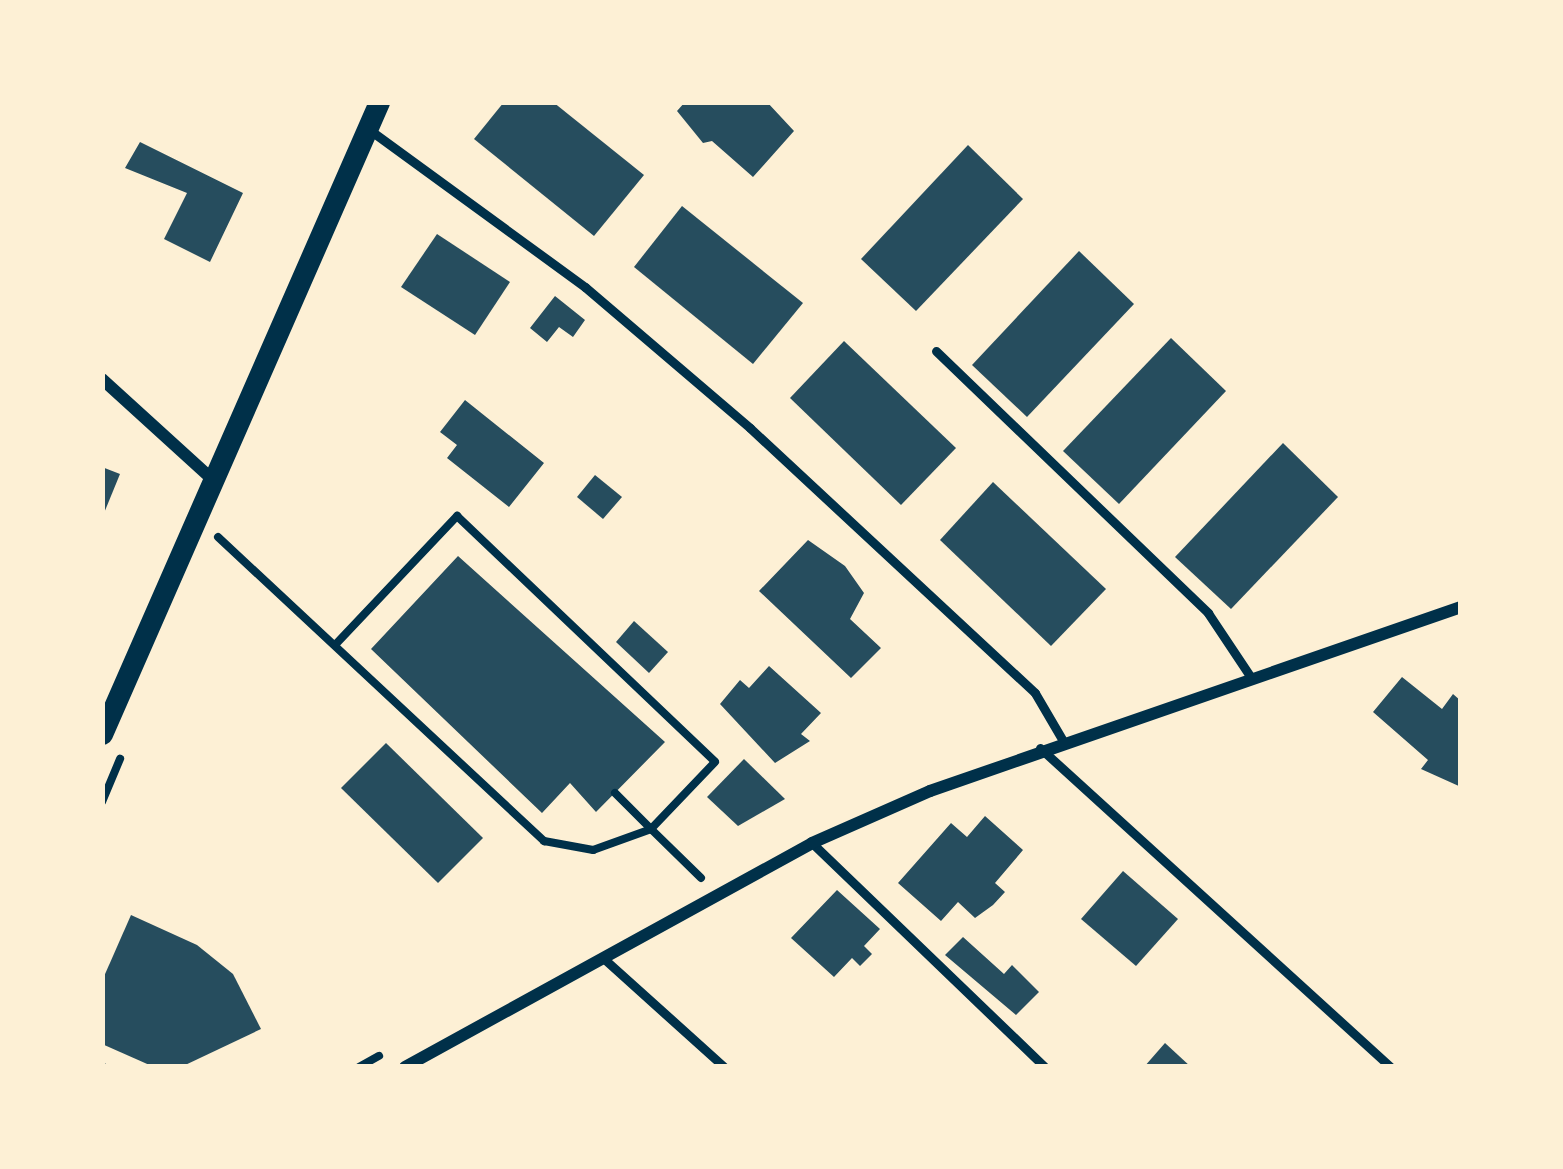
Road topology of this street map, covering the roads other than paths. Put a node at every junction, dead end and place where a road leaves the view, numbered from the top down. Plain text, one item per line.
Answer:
1 (379, 102) edge
2 (367, 128) junction
3 (937, 351) dead end
4 (102, 380) edge
5 (212, 479) junction
6 (1461, 607) edge
7 (1250, 676) junction
8 (102, 734) edge
9 (1063, 741) junction
10 (1040, 748) junction
11 (812, 843) junction
12 (602, 957) junction
13 (405, 1067) edge
14 (724, 1067) edge
15 (1045, 1067) edge
16 (1391, 1067) edge

1 - 2 street
2 - 5 street
2 - 9 lane
3 - 7 lane
4 - 5 street
5 - 8 street
6 - 7 street
7 - 9 street
9 - 10 street
10 - 11 street
10 - 16 lane
11 - 12 street
11 - 15 lane
12 - 13 street
12 - 14 lane

